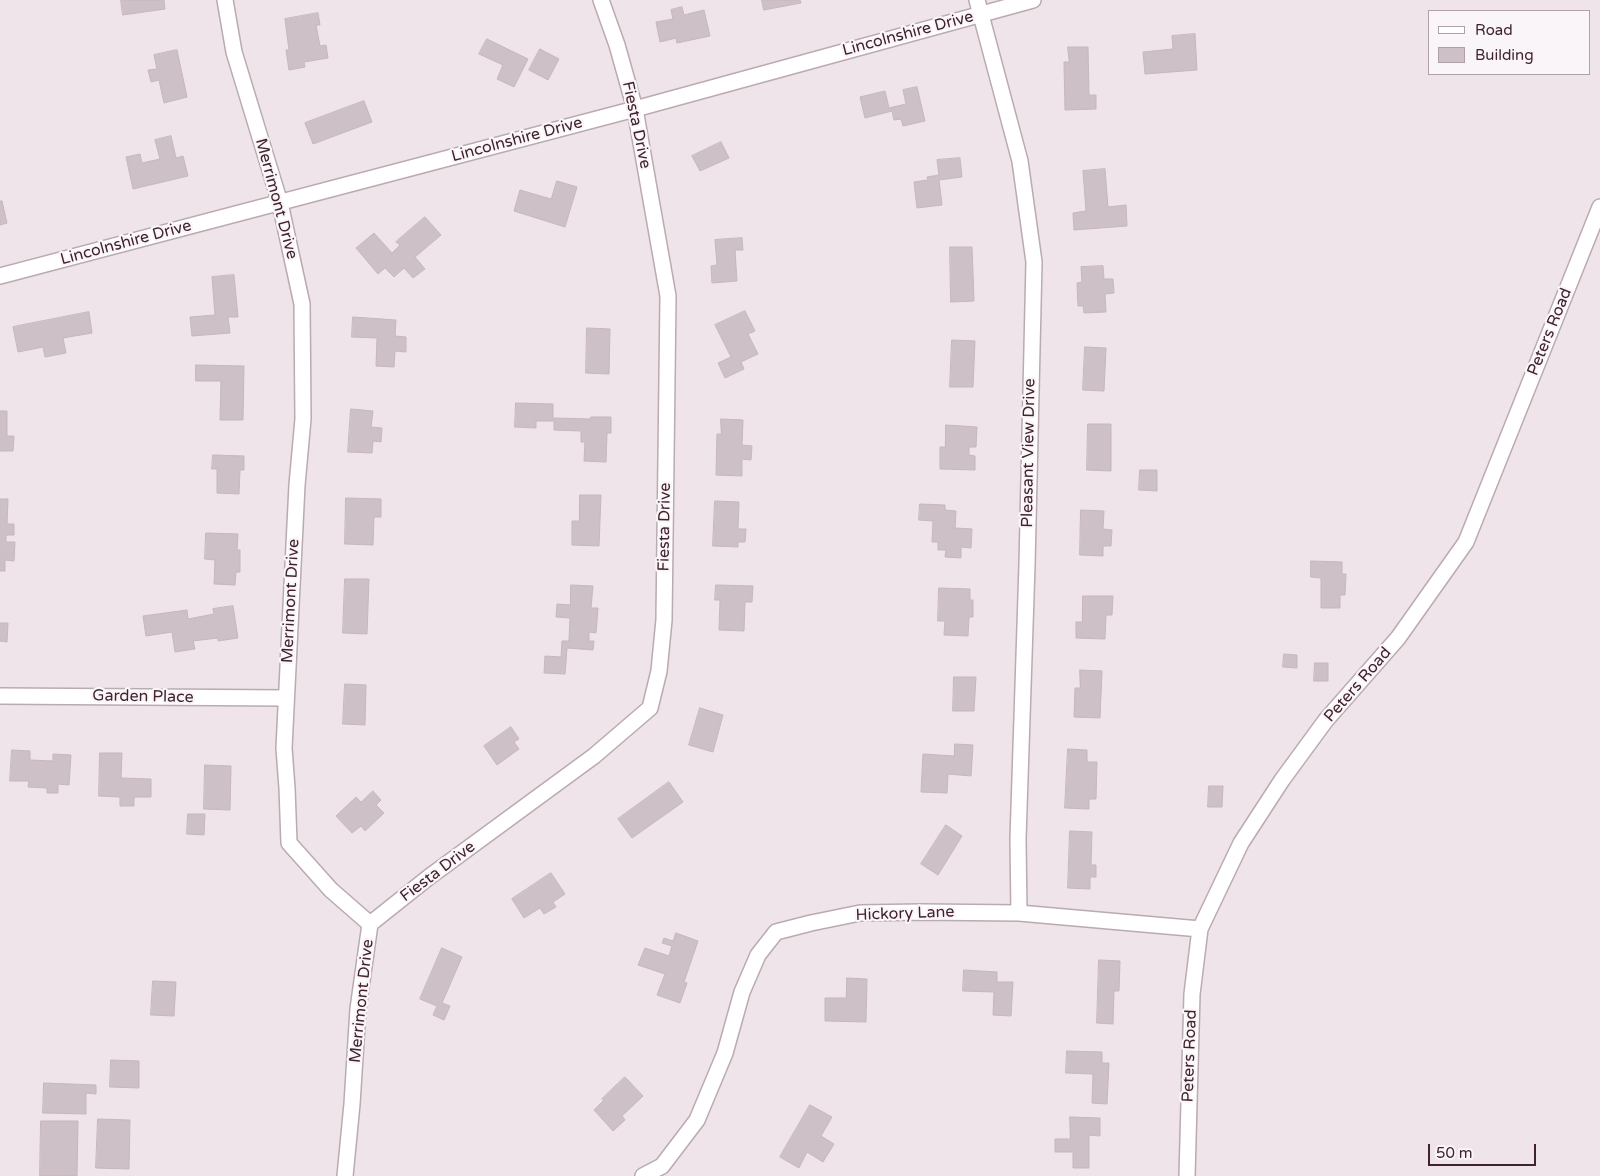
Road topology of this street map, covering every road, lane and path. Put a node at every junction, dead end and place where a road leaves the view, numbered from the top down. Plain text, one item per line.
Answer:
1 (225, 0) edge
2 (601, 0) edge
3 (1033, 0) edge
4 (979, 7) edge
5 (635, 109) junction
6 (280, 203) junction
7 (1600, 207) edge
8 (0, 276) edge
9 (0, 696) edge
10 (286, 698) junction
11 (1019, 913) junction
12 (370, 924) junction
13 (1200, 929) junction
14 (345, 1176) edge
15 (643, 1176) edge
16 (1187, 1176) edge

1 - 6 street, Merrimont Drive
2 - 5 street, Fiesta Drive
3 - 4 street, Lincolnshire Drive
4 - 5 street, Lincolnshire Drive
4 - 11 street, Pleasant View Drive
5 - 6 street, Lincolnshire Drive
5 - 12 street, Fiesta Drive
6 - 8 street, Lincolnshire Drive
6 - 10 street, Merrimont Drive
7 - 13 street, Peters Road
9 - 10 street, Garden Place
10 - 12 street, Merrimont Drive
11 - 13 street, Hickory Lane
11 - 15 street, Hickory Lane
12 - 14 street, Merrimont Drive
13 - 16 street, Peters Road

